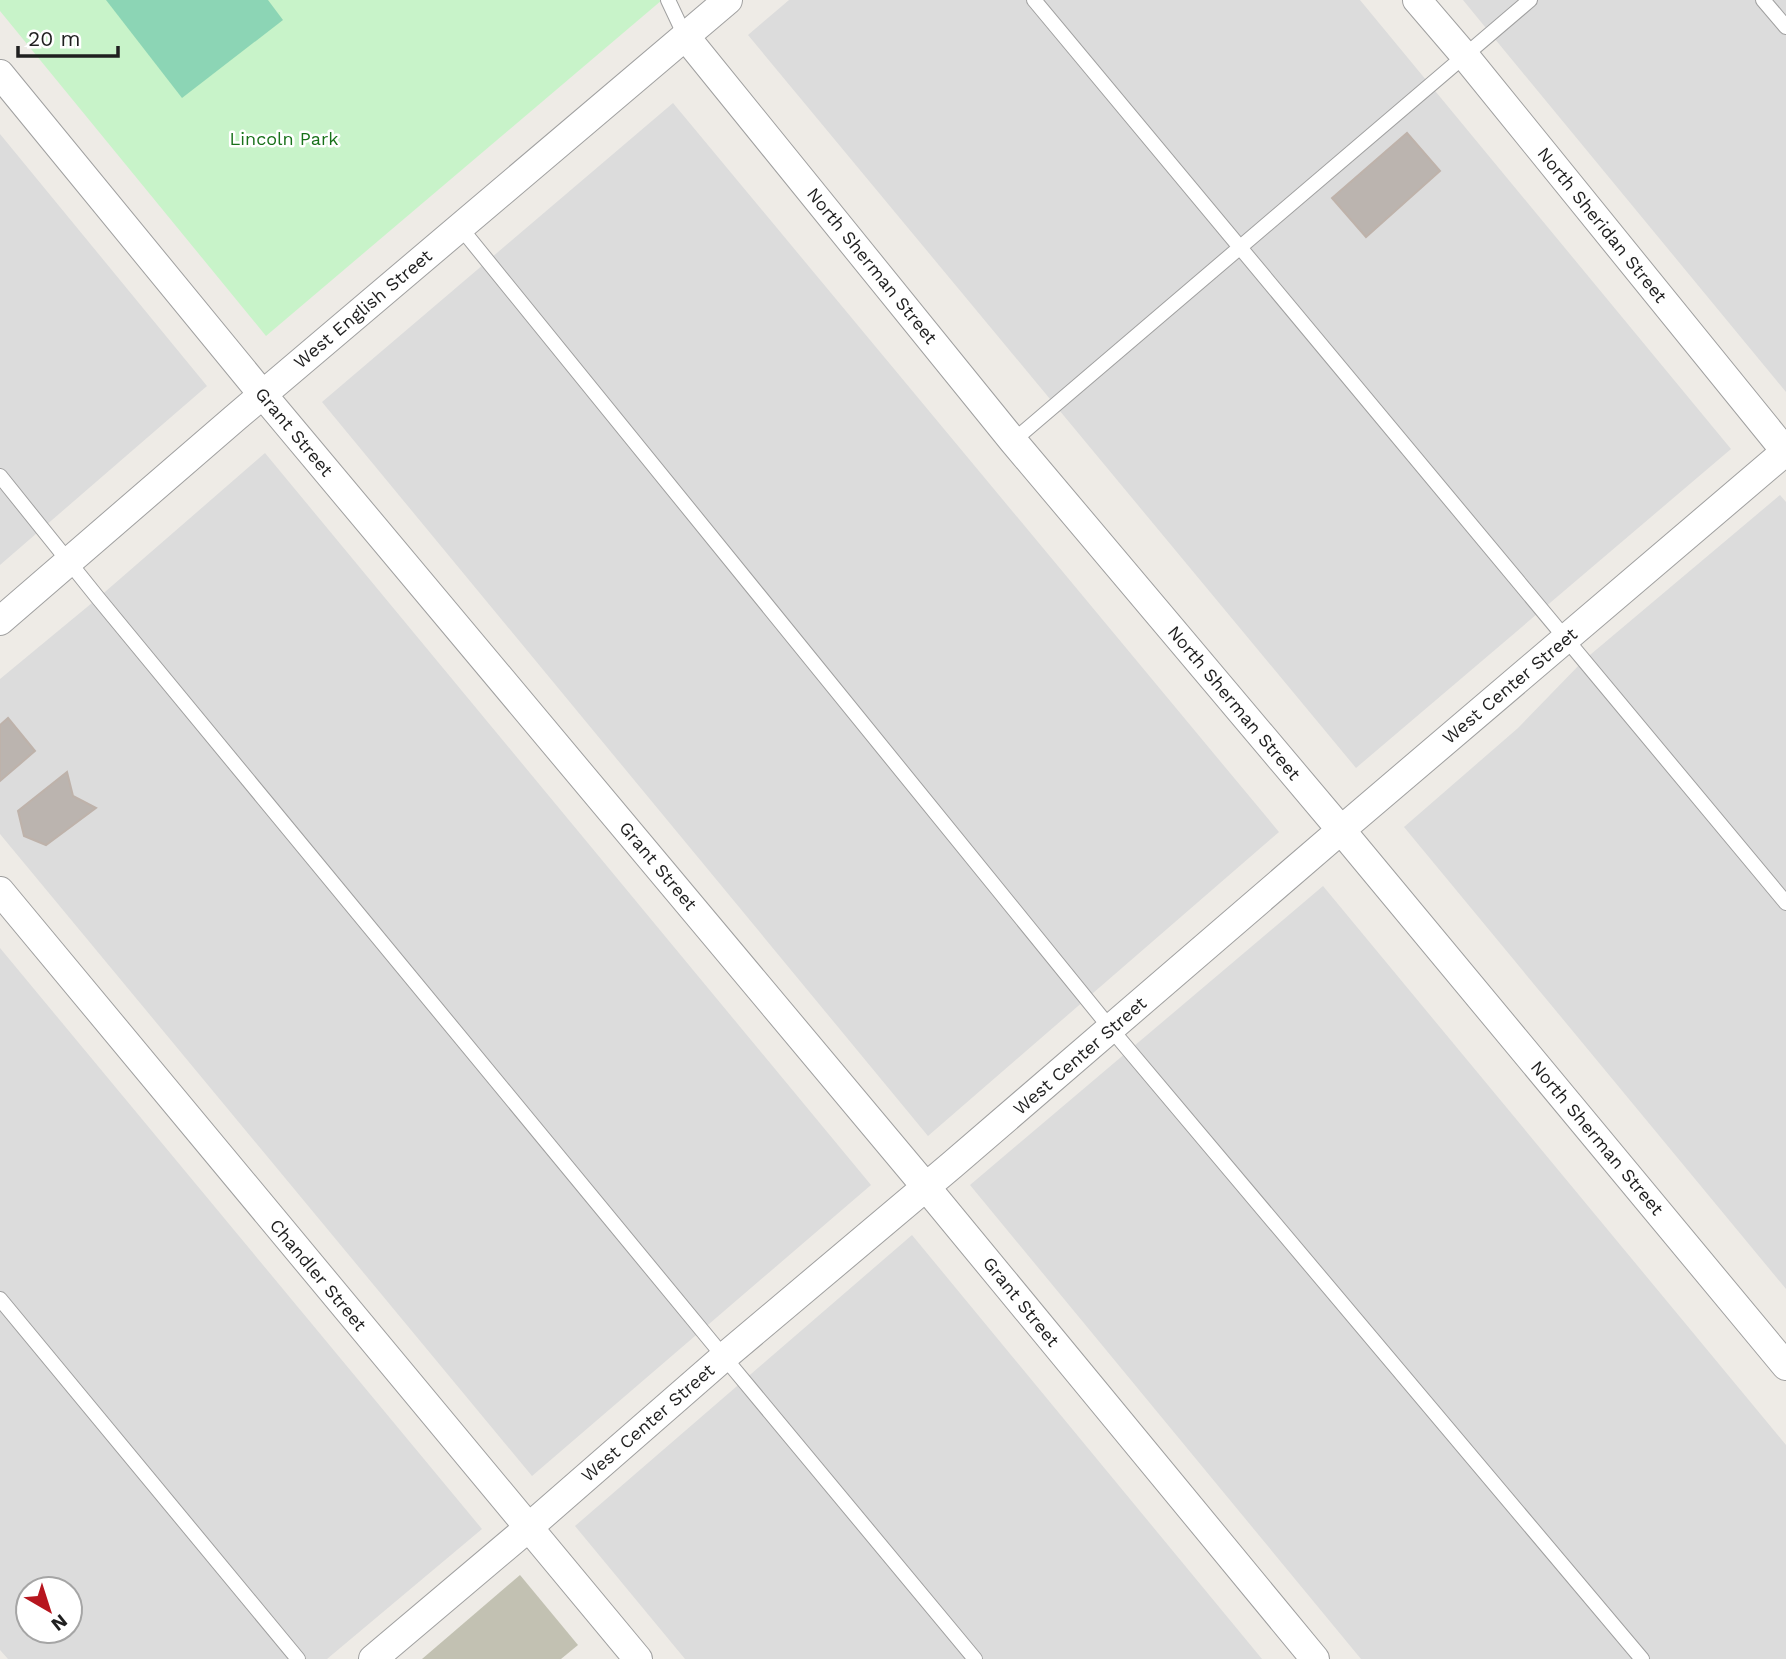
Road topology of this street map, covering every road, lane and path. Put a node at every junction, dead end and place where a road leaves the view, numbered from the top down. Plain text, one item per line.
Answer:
1 (668, 0) edge
2 (728, 0) edge
3 (1034, 0) edge
4 (1417, 0) edge
5 (1530, 0) edge
6 (1763, 0) edge
7 (1786, 27) edge
8 (685, 36) junction
9 (1465, 56) junction
10 (0, 74) edge
11 (460, 227) junction
12 (1240, 248) junction
13 (263, 395) junction
14 (1013, 441) junction
15 (1786, 452) edge
16 (0, 476) edge
17 (69, 562) junction
18 (0, 621) edge
19 (1567, 638) junction
20 (1341, 830) junction
21 (0, 891) edge
22 (1786, 903) edge
23 (1111, 1029) junction
24 (926, 1187) junction
25 (0, 1299) edge
26 (724, 1357) junction
27 (1786, 1367) edge
28 (528, 1528) junction
29 (298, 1659) edge
30 (373, 1659) edge
31 (638, 1659) edge
32 (975, 1659) edge
33 (1315, 1659) edge
34 (1642, 1659) edge

1 - 8 lane
2 - 8 street, West English Street
3 - 12 lane
4 - 9 street, North Sheridan Street
5 - 9 lane
6 - 7 lane
8 - 11 street, West English Street
8 - 14 street, North Sherman Street
9 - 12 lane
9 - 15 street, North Sheridan Street
10 - 13 street, Grant Street
11 - 13 street, West English Street
11 - 23 lane
12 - 14 lane
12 - 19 lane
13 - 17 street, West English Street
13 - 24 street, Grant Street
14 - 20 street, North Sherman Street
15 - 19 street, West Center Street
16 - 17 lane
17 - 18 street, West English Street
17 - 26 lane
19 - 20 street, West Center Street
19 - 22 lane
20 - 23 street, West Center Street
20 - 27 street, North Sherman Street
21 - 28 street, Chandler Street
23 - 24 street, West Center Street
23 - 34 lane
24 - 26 street, West Center Street
24 - 33 street, Grant Street
25 - 29 lane
26 - 28 street, West Center Street
26 - 32 lane
28 - 30 street, West Center Street
28 - 31 street, Chandler Street

